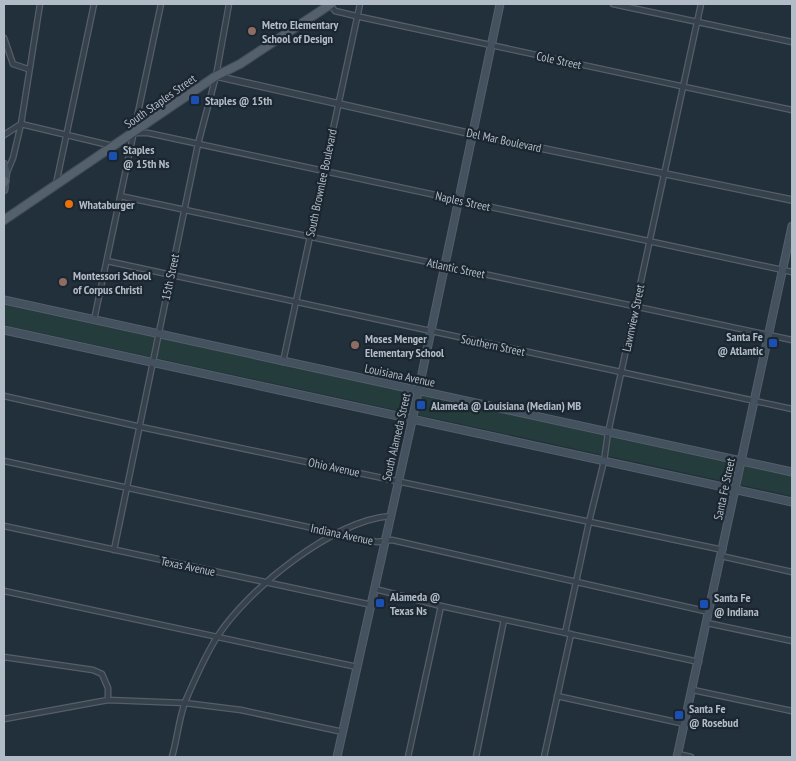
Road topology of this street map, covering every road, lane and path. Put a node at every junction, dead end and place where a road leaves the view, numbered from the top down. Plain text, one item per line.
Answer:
1 (40, 4) edge
2 (94, 4) edge
3 (161, 4) edge
4 (229, 4) edge
5 (330, 4) edge
6 (360, 4) edge
7 (500, 4) edge
8 (613, 4) edge
9 (701, 4) edge
10 (356, 16) junction
11 (697, 22) junction
12 (4, 38) edge
13 (792, 42) edge
14 (492, 45) junction
15 (28, 69) junction
16 (216, 76) junction
17 (684, 87) junction
18 (338, 103) junction
19 (792, 110) edge
20 (21, 124) junction
21 (133, 133) junction
22 (67, 134) junction
23 (472, 134) junction
24 (4, 135) edge
25 (198, 144) junction
26 (114, 146) junction
27 (4, 164) edge
28 (324, 171) junction
29 (664, 173) junction
30 (5, 179) edge
31 (56, 184) junction
32 (4, 190) edge
33 (120, 196) junction
34 (459, 200) junction
35 (792, 200) edge
36 (184, 210) junction
37 (4, 220) edge
38 (792, 226) edge
39 (309, 237) junction
40 (649, 241) junction
41 (107, 261) junction
42 (444, 266) junction
43 (783, 270) junction
44 (792, 272) edge
45 (171, 275) junction
46 (4, 300) edge
47 (296, 302) junction
48 (635, 307) junction
49 (94, 320) junction
50 (4, 330) edge
51 (430, 331) junction
52 (768, 335) junction
53 (159, 336) junction
54 (792, 340) edge
55 (154, 363) junction
56 (282, 363) junction
57 (621, 372) junction
58 (418, 390) junction
59 (4, 396) edge
60 (754, 401) junction
61 (792, 409) edge
62 (412, 421) junction
63 (142, 427) junction
64 (608, 433) junction
65 (4, 461) edge
66 (604, 461) junction
67 (741, 462) junction
68 (792, 472) edge
69 (398, 480) junction
70 (128, 488) junction
71 (736, 489) junction
72 (792, 502) edge
73 (390, 516) junction
74 (589, 522) junction
75 (4, 526) edge
76 (338, 533) junction
77 (385, 541) junction
78 (114, 550) junction
79 (722, 553) junction
80 (792, 572) edge
81 (577, 581) junction
82 (266, 583) junction
83 (375, 589) junction
84 (4, 591) edge
85 (372, 605) junction
86 (441, 606) junction
87 (709, 612) junction
88 (504, 620) junction
89 (707, 623) junction
90 (565, 633) junction
91 (571, 634) junction
92 (217, 637) junction
93 (792, 641) edge
94 (4, 657) edge
95 (699, 662) junction
96 (357, 667) junction
97 (693, 690) junction
98 (557, 696) junction
99 (108, 700) junction
100 (185, 703) junction
101 (792, 711) edge
102 (4, 719) edge
103 (685, 724) junction
104 (343, 732) junction
105 (678, 756) edge
106 (172, 757) edge
107 (338, 757) edge
108 (408, 757) edge
109 (476, 757) edge
110 (544, 757) edge
111 (691, 757) edge

1 - 15 street
2 - 22 street
3 - 21 street
4 - 16 street, 15th Street
5 - 10 street, Cole Street
5 - 16 main road, South Staples Street
6 - 10 street, South Brownlee Boulevard
7 - 14 main road, South Alameda Street
8 - 11 street
9 - 11 street, Lawnview Street
10 - 14 street, Cole Street
10 - 18 street, South Brownlee Boulevard
11 - 13 street
11 - 17 street, Lawnview Street
12 - 15 street
14 - 17 street, Cole Street
14 - 23 main road, South Alameda Street
15 - 20 street
16 - 18 street, Del Mar Boulevard
16 - 21 main road, South Staples Street
16 - 25 street, 15th Street
17 - 19 street, Cole Street
17 - 29 street, Lawnview Street
18 - 23 street, Del Mar Boulevard
18 - 28 street, South Brownlee Boulevard
20 - 22 street
20 - 24 street
20 - 30 street
21 - 25 street, Naples Street
21 - 26 main road, South Staples Street
21 - 33 street
22 - 26 street
22 - 31 street
23 - 29 street, Del Mar Boulevard
23 - 34 main road, South Alameda Street
25 - 28 street, Naples Street
25 - 36 street, 15th Street
26 - 31 main road, South Staples Street
27 - 30 main road
28 - 34 street, Naples Street
28 - 39 street, South Brownlee Boulevard
29 - 35 street, Del Mar Boulevard
29 - 40 street, Lawnview Street
30 - 32 main road
31 - 37 main road, South Staples Street
33 - 36 street, Atlantic Street
33 - 41 street
34 - 40 street, Naples Street
34 - 42 main road, South Alameda Street
36 - 39 street, Atlantic Street
36 - 45 street, 15th Street
38 - 43 main road, Santa Fe Street
39 - 42 street, Atlantic Street
39 - 47 street, South Brownlee Boulevard
40 - 43 street, Naples Street
40 - 48 street, Lawnview Street
41 - 45 street, Southern Street
41 - 49 street
42 - 48 street, Atlantic Street
42 - 51 main road, South Alameda Street
43 - 44 street, Naples Street
43 - 52 main road, Santa Fe Street
45 - 47 street, Southern Street
45 - 53 street, 15th Street
46 - 49 main road, Louisiana Avenue
47 - 51 street, Southern Street
47 - 56 street, South Brownlee Boulevard
48 - 52 street, Atlantic Street
48 - 57 street, Lawnview Street
49 - 53 main road, Louisiana Avenue
50 - 55 main road
51 - 57 street, Southern Street
51 - 58 main road, South Alameda Street
52 - 54 street, Atlantic Street
52 - 60 main road, Santa Fe Street
53 - 55 street, 15th Street
53 - 56 main road, Louisiana Avenue
55 - 62 main road
55 - 63 street, 15th Street
56 - 58 main road, Louisiana Avenue
57 - 60 street, Southern Street
57 - 64 street, Lawnview Street
58 - 62 main road, South Alameda Street
58 - 64 main road, Louisiana Avenue
59 - 63 street, Ohio Avenue
60 - 61 street, Southern Street
60 - 67 main road, Santa Fe Street
62 - 66 main road
62 - 69 main road, South Alameda Street
63 - 69 street, Ohio Avenue
63 - 70 street, 15th Street
64 - 66 street, Lawnview Street
64 - 67 main road, Louisiana Avenue
65 - 70 street, Indiana Avenue
66 - 71 main road
66 - 74 street, Lawnview Street
67 - 68 main road, Louisiana Avenue
67 - 71 main road, Santa Fe Street
69 - 73 main road, South Alameda Street
69 - 74 street, Ohio Avenue
70 - 76 street, Indiana Avenue
70 - 78 street, 15th Street
71 - 72 main road
71 - 79 main road, Santa Fe Street
73 - 76 street
73 - 77 main road, South Alameda Street
74 - 79 street, Ohio Avenue
74 - 81 street, Lawnview Street
75 - 78 street, Texas Avenue
76 - 77 street, Indiana Avenue
76 - 82 street
77 - 81 street, Indiana Avenue
77 - 83 main road, South Alameda Street
78 - 82 street, Texas Avenue
79 - 80 street, Ohio Avenue
79 - 87 main road, Santa Fe Street
81 - 87 street, Indiana Avenue
81 - 90 street, Lawnview Street
82 - 85 street, Texas Avenue
82 - 92 street
83 - 85 main road, South Alameda Street
83 - 86 street
84 - 92 street
85 - 96 main road, South Alameda Street
86 - 88 street
86 - 108 street
87 - 89 main road, Santa Fe Street
88 - 90 street
88 - 109 street
89 - 93 street
89 - 95 main road, Santa Fe Street
90 - 91 street
91 - 95 street
91 - 98 street
92 - 96 street
92 - 100 street
94 - 99 street
95 - 97 main road, Santa Fe Street
96 - 104 main road, South Alameda Street
97 - 101 street
97 - 103 main road, Santa Fe Street
98 - 103 street
98 - 110 street
99 - 100 street
99 - 102 street
100 - 104 street
100 - 106 street
103 - 105 main road, Santa Fe Street
104 - 107 main road, South Alameda Street
105 - 111 street

